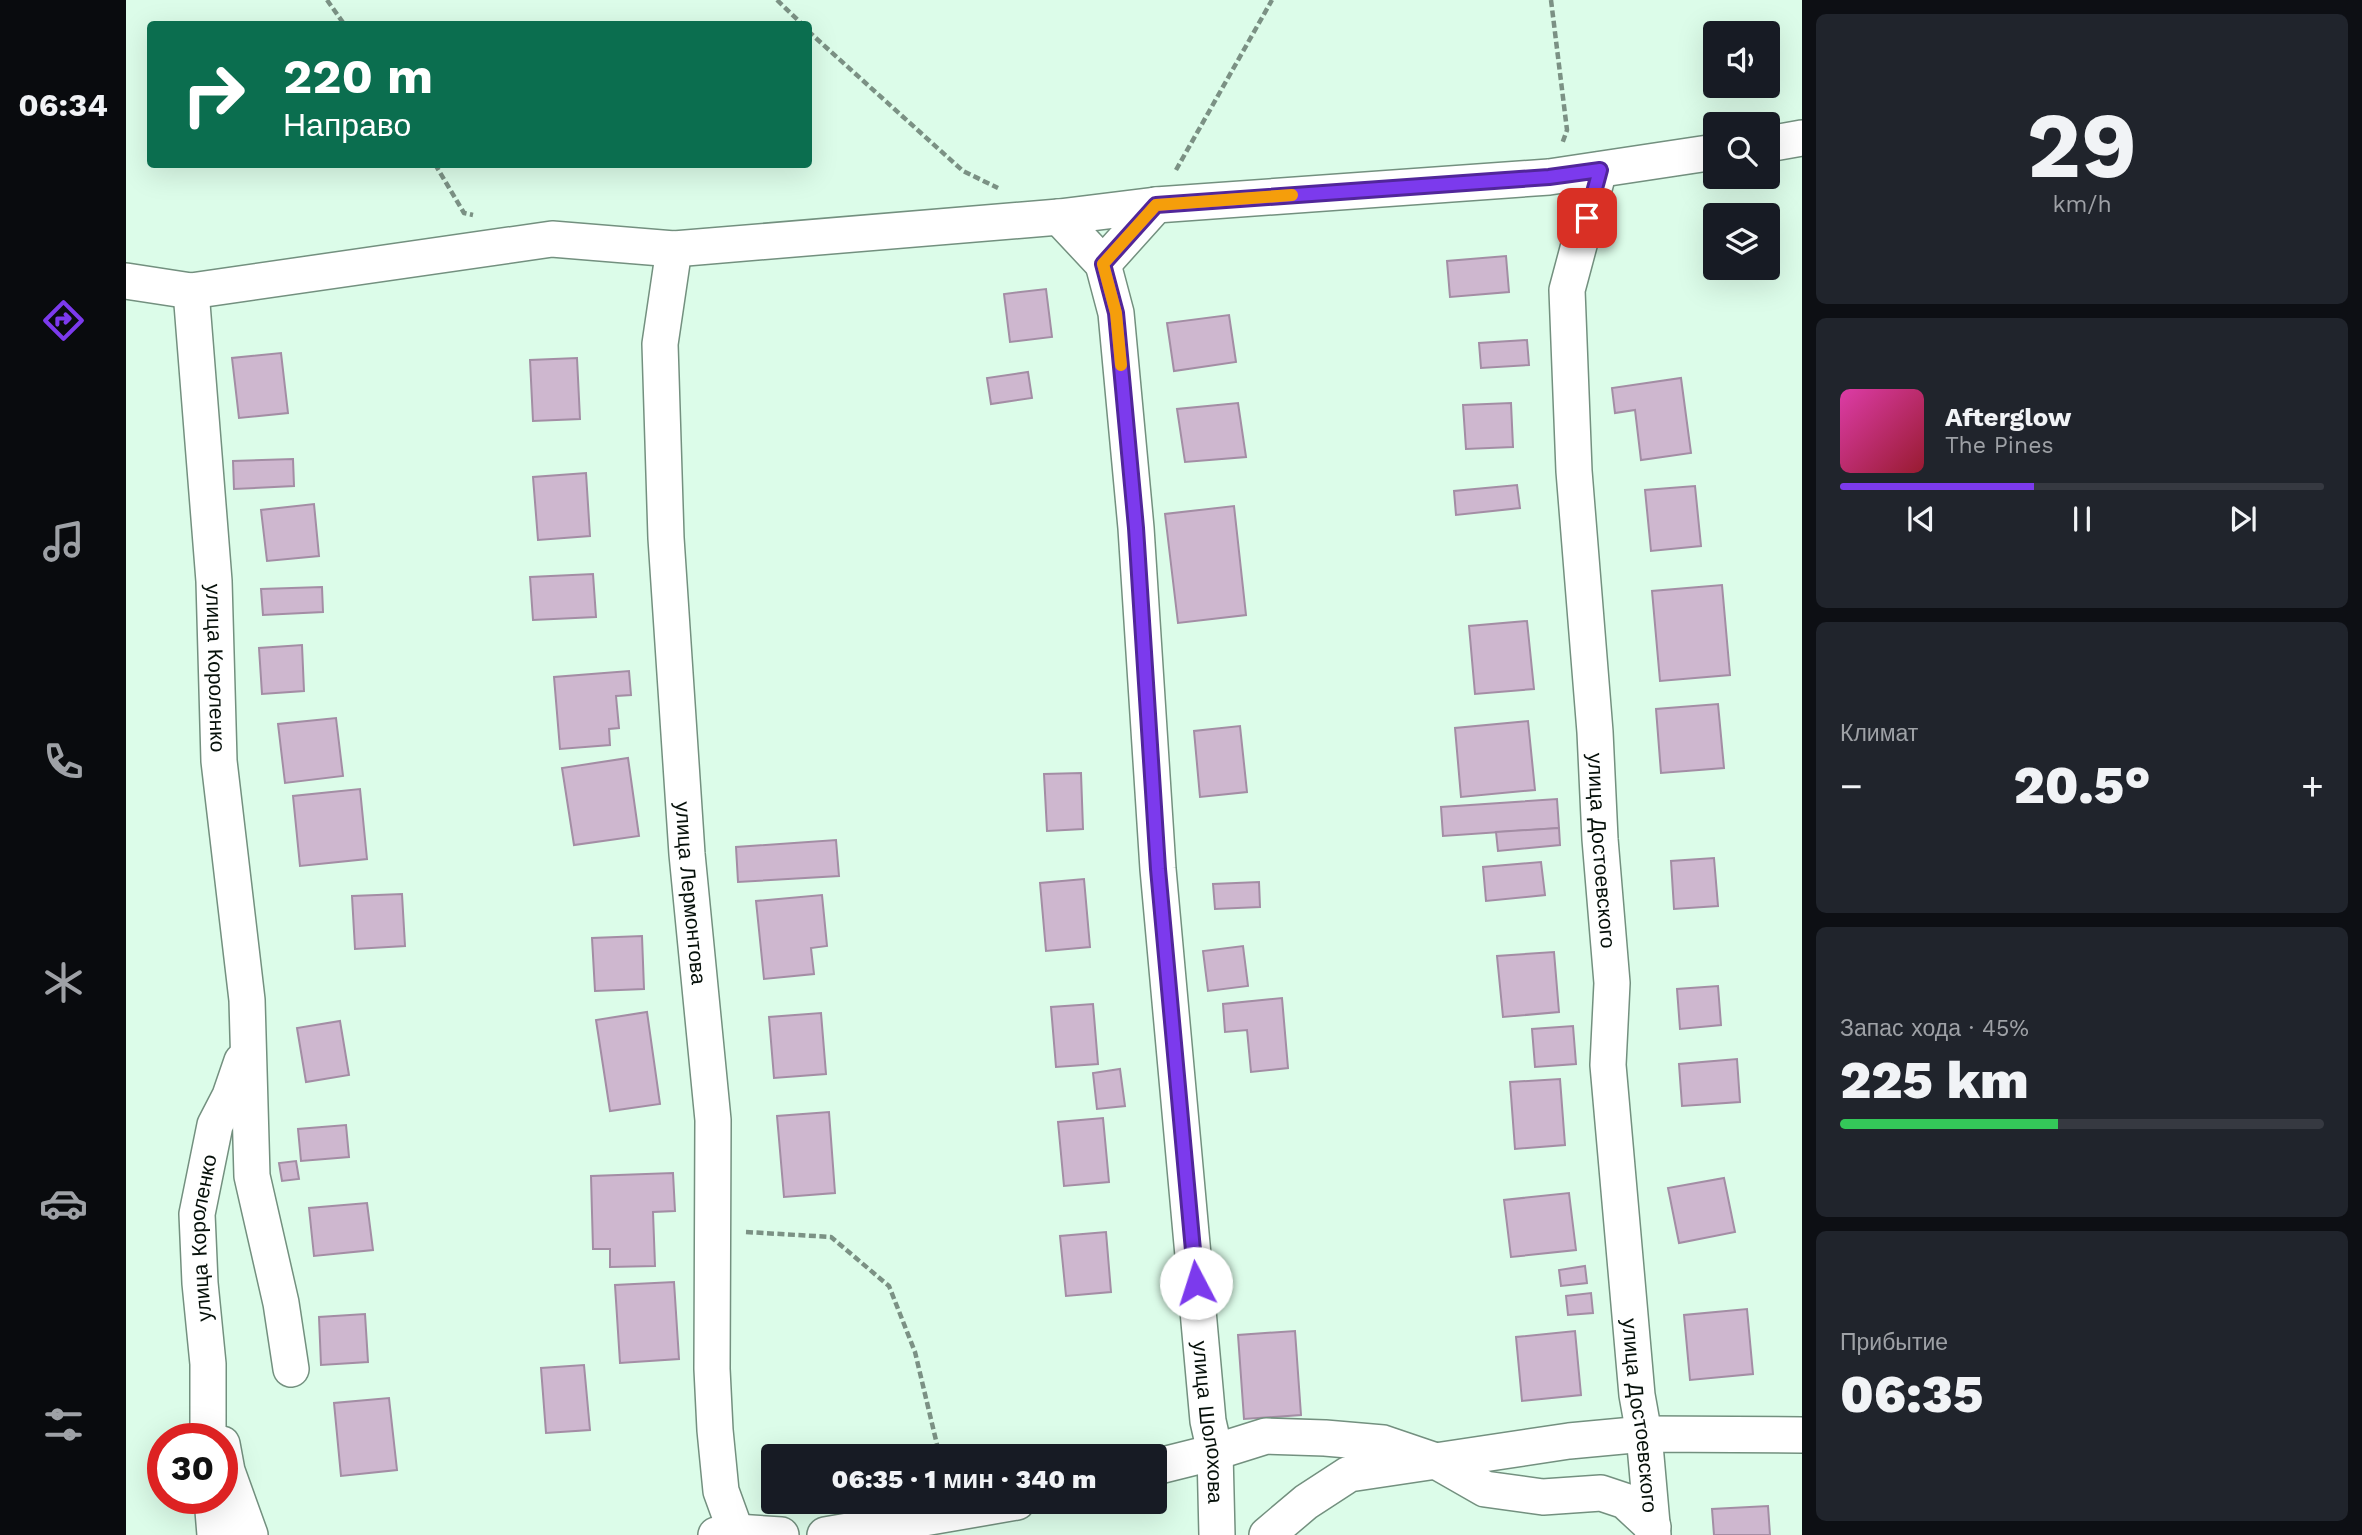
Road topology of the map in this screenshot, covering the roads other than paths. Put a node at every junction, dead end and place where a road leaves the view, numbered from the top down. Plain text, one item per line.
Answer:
1 (1802, 138) edge
2 (1780, 142) edge
3 (1703, 154) edge
4 (1600, 170) junction
5 (1156, 205) junction
6 (1059, 217) junction
7 (674, 249) junction
8 (1103, 264) junction
9 (126, 281) edge
10 (191, 291) junction
11 (248, 1045) junction
12 (208, 1364) junction
13 (291, 1369) dead end
14 (208, 1423) edge
15 (218, 1423) edge
16 (1644, 1434) junction
17 (1802, 1435) edge
18 (1215, 1452) junction
19 (1436, 1461) junction
20 (1167, 1464) edge
21 (238, 1502) edge
22 (213, 1514) edge
23 (947, 1514) edge
24 (1653, 1531) edge
25 (730, 1534) edge
26 (215, 1535) edge
27 (250, 1535) edge
28 (781, 1535) edge
29 (825, 1535) edge
30 (1217, 1535) edge
31 (1267, 1535) edge

1 - 2 street
3 - 4 street
4 - 5 street
4 - 16 street, улица Достоевского
5 - 6 street
5 - 8 street
6 - 7 street
6 - 8 street
7 - 10 street
7 - 25 street, улица Лермонтова
8 - 18 street, улица Шолохова
9 - 10 street
10 - 11 street, улица Короленко
11 - 12 street, улица Короленко
11 - 13 street, улица Короленко
12 - 14 street, улица Короленко
12 - 15 street
16 - 17 street
16 - 19 street
16 - 24 street, улица Достоевского
18 - 19 street
18 - 20 street
18 - 30 street, улица Шолохова
19 - 24 street
19 - 31 street
21 - 27 street
22 - 26 street
23 - 29 street
25 - 28 street

